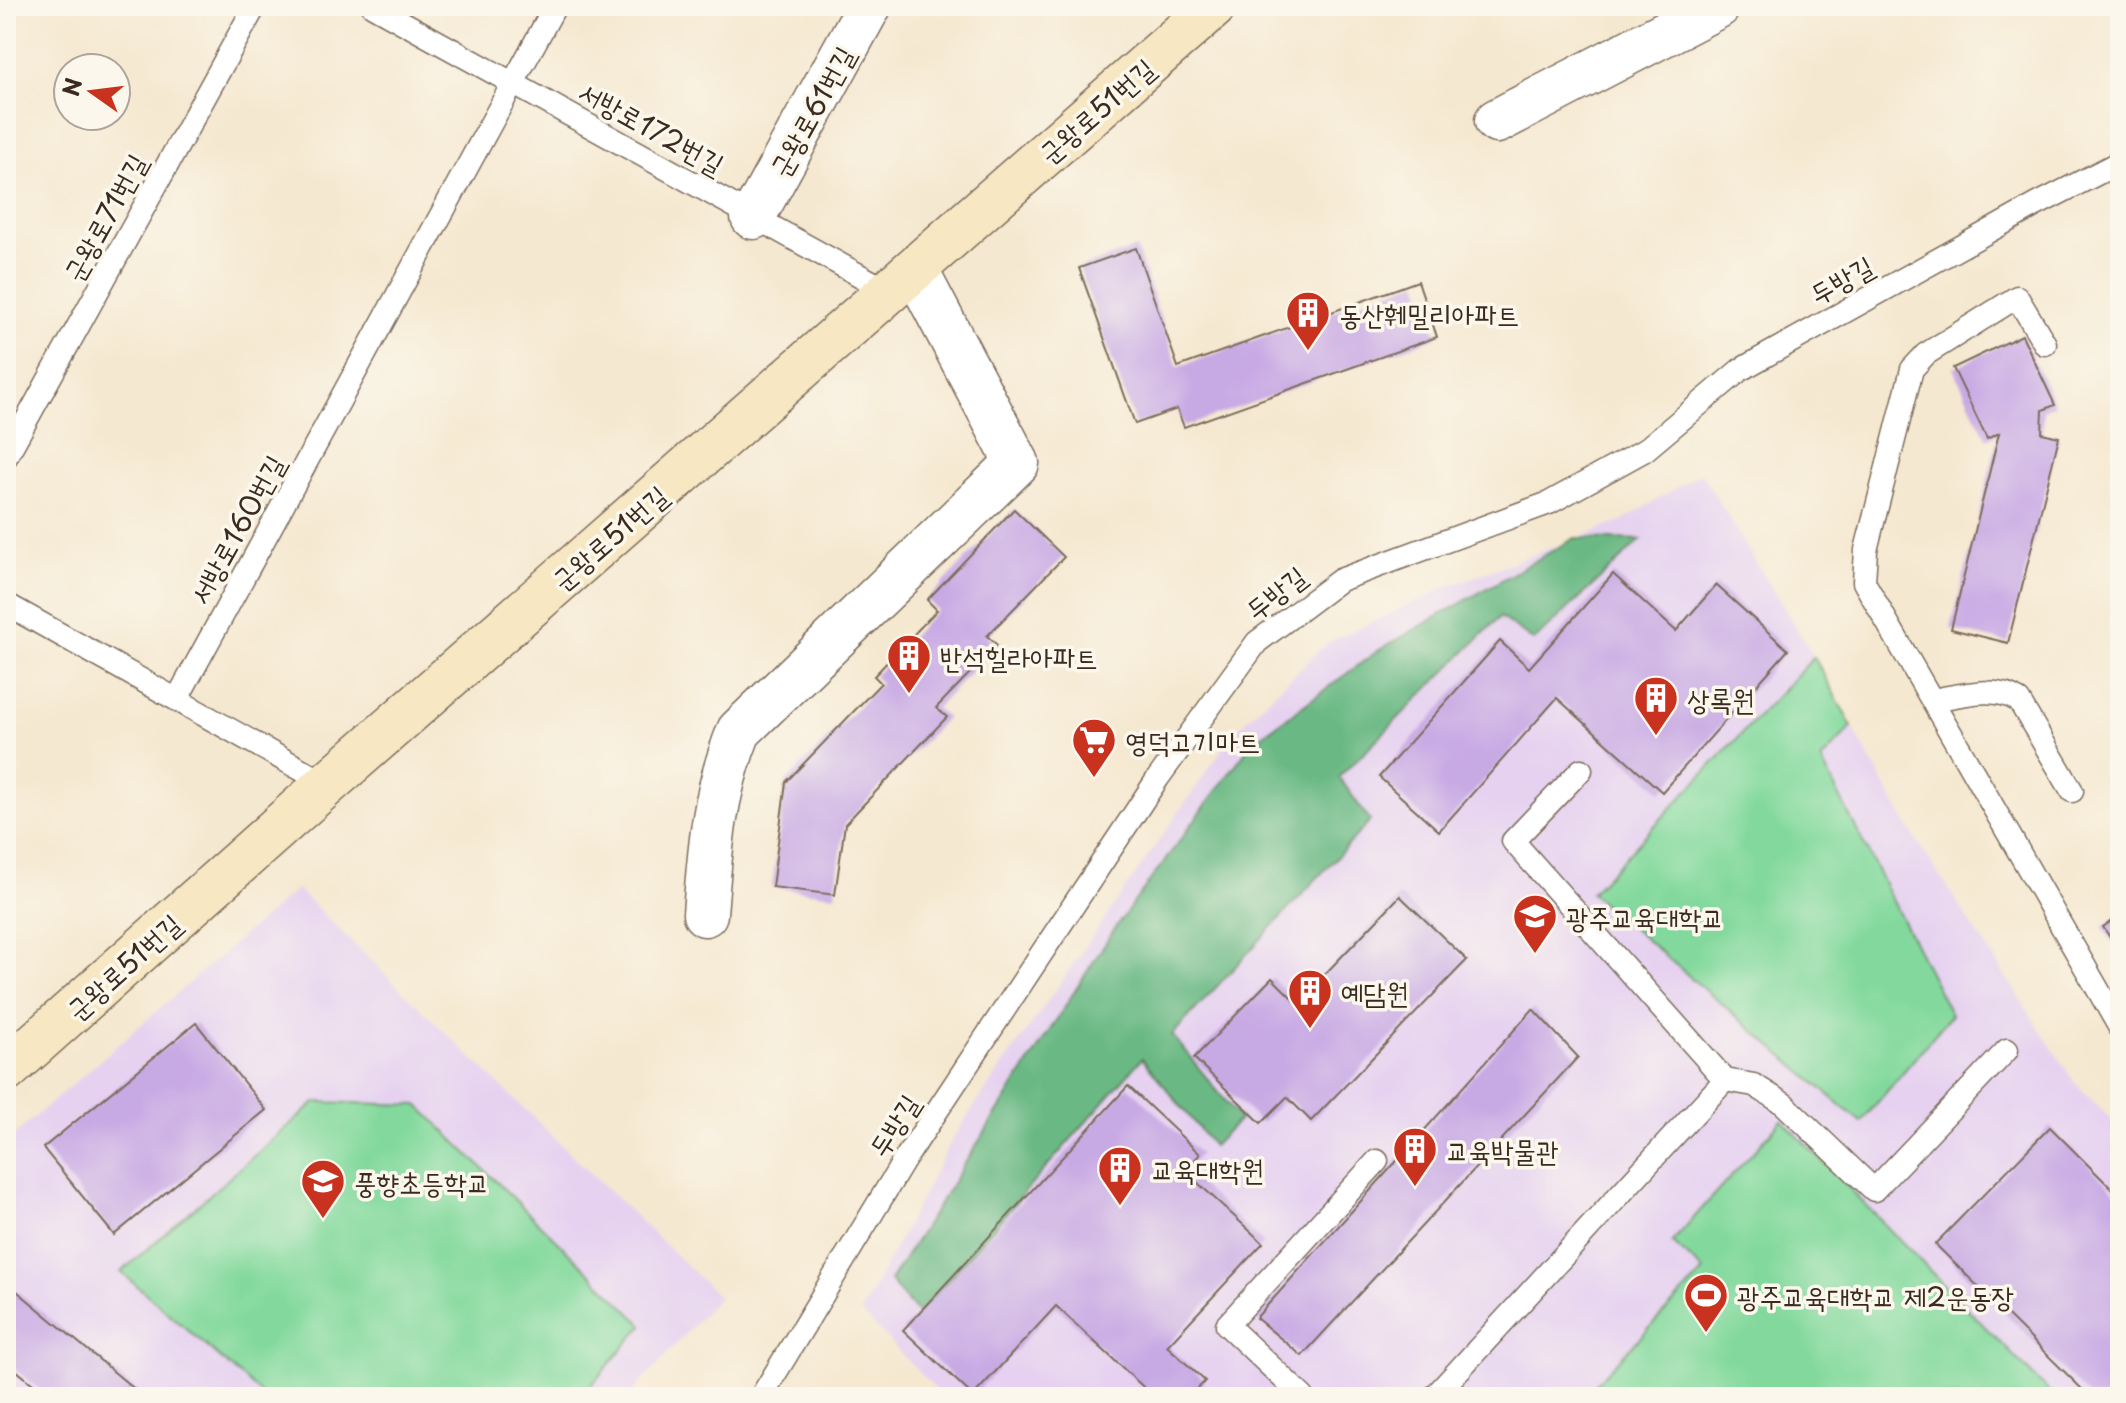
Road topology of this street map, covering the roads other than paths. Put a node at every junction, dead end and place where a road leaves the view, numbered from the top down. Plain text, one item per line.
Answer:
1 (255, 6) edge
2 (373, 6) edge
3 (555, 6) edge
4 (869, 6) edge
5 (1214, 6) edge
6 (1718, 6) edge
7 (514, 84) junction
8 (1497, 121) dead end
9 (2120, 162) edge
10 (753, 217) junction
11 (902, 280) junction
12 (2045, 344) dead end
13 (6, 457) edge
14 (6, 604) edge
15 (177, 699) junction
16 (1932, 700) junction
17 (1581, 770) dead end
18 (327, 784) junction
19 (2072, 791) dead end
20 (705, 914) dead end
21 (2120, 1028) edge
22 (2007, 1050) dead end
23 (6, 1070) edge
24 (1725, 1080) junction
25 (1377, 1161) dead end
26 (761, 1397) edge
27 (1303, 1397) edge
28 (1434, 1397) edge

1 - 13 lane, 군왕로71번길
2 - 7 lane, 서방로172번길
3 - 7 lane
4 - 10 street, 군왕로61번길
5 - 11 street, 군왕로51번길
6 - 8 street
7 - 10 lane, 서방로172번길
7 - 15 lane, 서방로160번길
9 - 26 lane, 두방길
10 - 11 lane, 서방로172번길
11 - 18 street, 군왕로51번길
11 - 20 street
12 - 16 lane
14 - 15 lane
15 - 18 lane
16 - 19 lane
16 - 21 lane
17 - 24 lane
18 - 23 street, 군왕로51번길
22 - 24 lane
24 - 28 lane
25 - 27 lane

